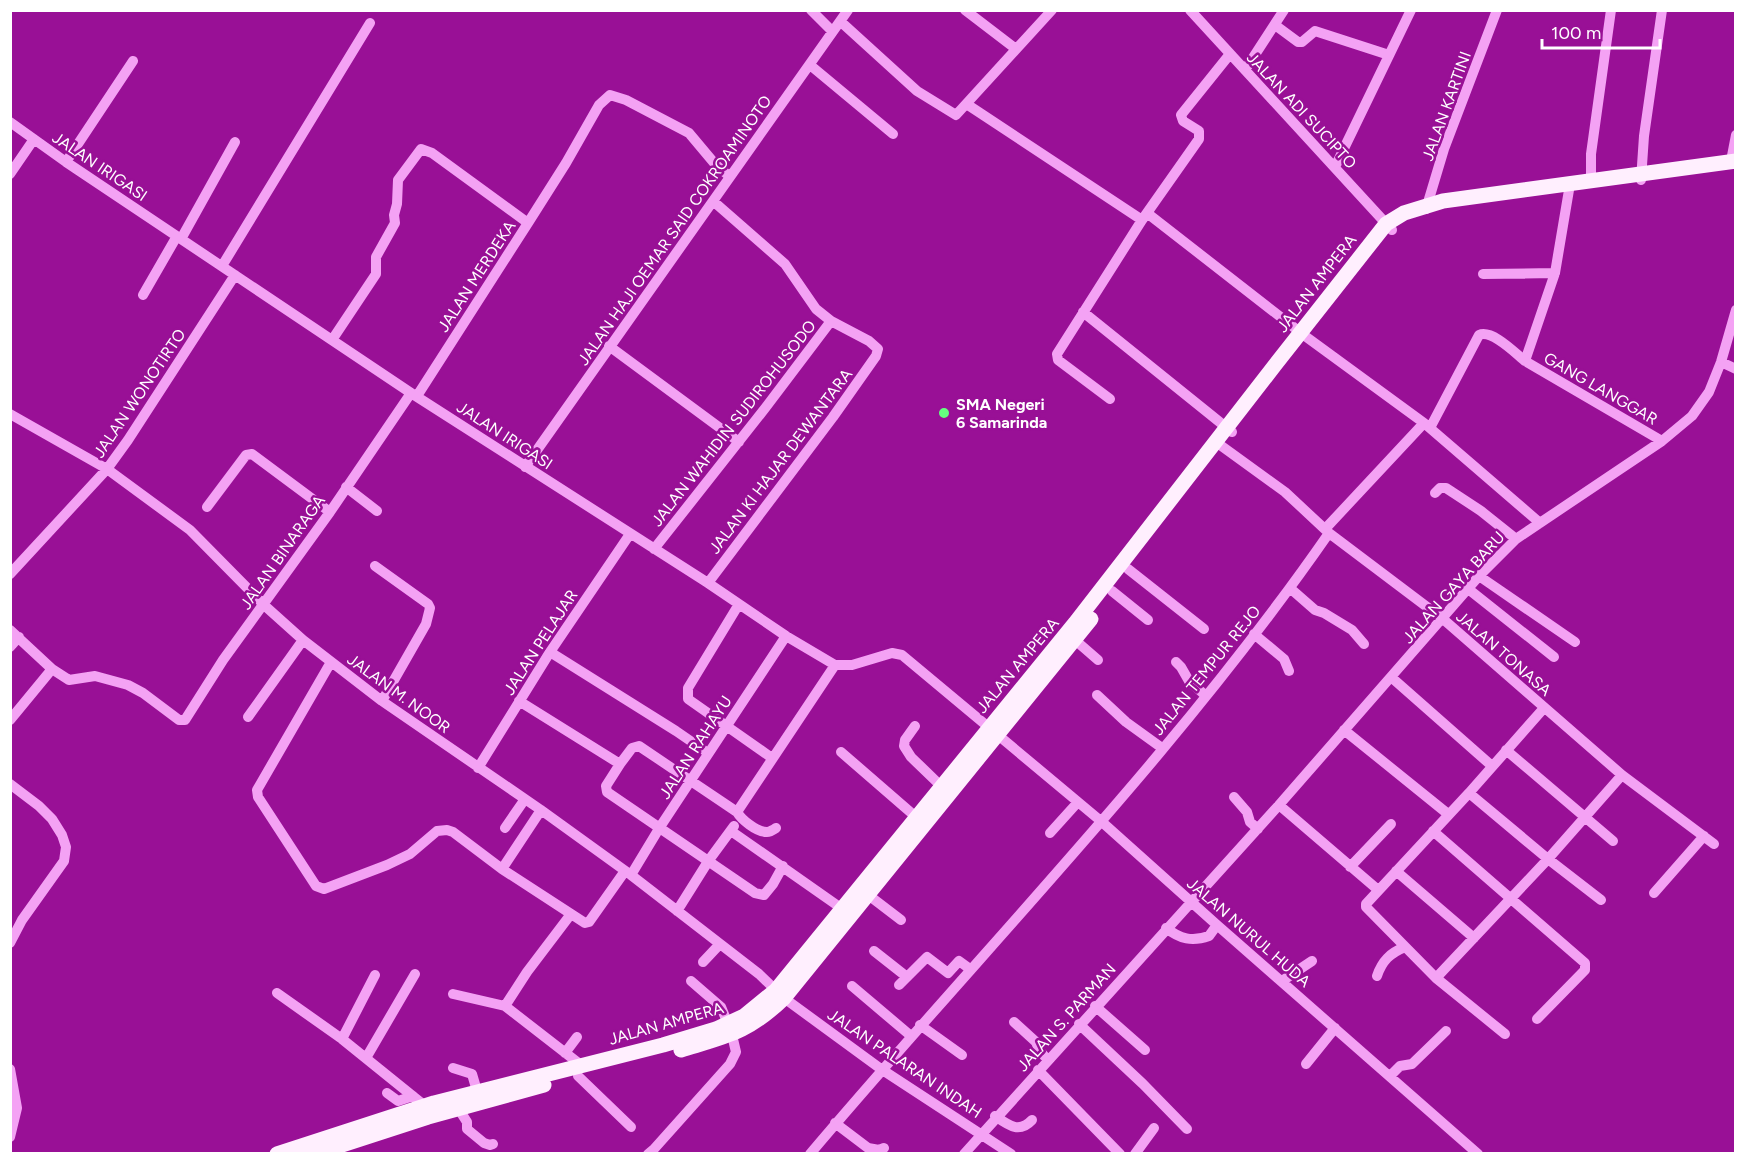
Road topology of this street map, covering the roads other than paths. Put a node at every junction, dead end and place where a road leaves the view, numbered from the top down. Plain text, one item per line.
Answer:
1 (812, 10) edge
2 (848, 10) edge
3 (965, 10) edge
4 (1052, 10) edge
5 (1190, 10) edge
6 (1284, 10) edge
7 (1411, 10) edge
8 (1497, 10) edge
9 (1611, 10) edge
10 (1662, 10) edge
11 (840, 21) junction
12 (370, 23) dead end
13 (1275, 25) junction
14 (832, 31) junction
15 (1016, 49) junction
16 (1230, 54) junction
17 (1389, 55) junction
18 (133, 62) dead end
19 (810, 64) junction
20 (1245, 70) junction
21 (968, 105) junction
22 (10, 122) edge
23 (893, 134) dead end
24 (1736, 135) edge
25 (34, 139) junction
26 (235, 142) dead end
27 (66, 162) junction
28 (1734, 163) edge
29 (1335, 167) junction
30 (10, 174) edge
31 (729, 176) junction
32 (1641, 177) junction
33 (1591, 180) junction
34 (1569, 190) junction
35 (713, 201) junction
36 (1426, 209) junction
37 (1145, 217) junction
38 (528, 222) junction
39 (1389, 227) junction
40 (179, 237) junction
41 (222, 266) junction
42 (1555, 273) junction
43 (235, 274) junction
44 (1483, 274) dead end
45 (143, 295) dead end
46 (1736, 310) edge
47 (1083, 312) junction
48 (831, 321) junction
49 (1302, 334) junction
50 (332, 340) junction
51 (609, 346) junction
52 (1525, 361) junction
53 (1721, 362) junction
54 (1736, 369) edge
55 (414, 395) junction
56 (1110, 399) dead end
57 (10, 414) edge
58 (1427, 426) junction
59 (1229, 430) junction
60 (1662, 441) junction
61 (739, 442) junction
62 (1219, 444) junction
63 (525, 467) junction
64 (106, 469) junction
65 (346, 487) junction
66 (1435, 493) dead end
67 (207, 507) dead end
68 (330, 512) junction
69 (377, 512) dead end
70 (1540, 523) junction
71 (1327, 531) junction
72 (630, 534) junction
73 (1516, 539) junction
74 (656, 546) junction
75 (375, 566) dead end
76 (1128, 568) junction
77 (10, 574) edge
78 (1479, 576) junction
79 (708, 583) junction
80 (1291, 588) junction
81 (1467, 588) junction
82 (1112, 591) junction
83 (739, 604) junction
84 (264, 605) junction
85 (1443, 619) junction
86 (1148, 620) dead end
87 (1204, 629) dead end
88 (15, 633) edge
89 (1254, 634) junction
90 (786, 636) junction
91 (303, 640) junction
92 (1075, 640) junction
93 (1575, 642) dead end
94 (1364, 644) dead end
95 (10, 648) edge
96 (550, 652) junction
97 (1554, 657) dead end
98 (1098, 660) dead end
99 (331, 662) junction
100 (1176, 662) dead end
101 (835, 665) junction
102 (52, 669) junction
103 (1289, 671) dead end
104 (1391, 677) junction
105 (1097, 695) dead end
106 (1205, 695) junction
107 (382, 701) junction
108 (519, 701) junction
109 (1544, 708) junction
110 (248, 717) dead end
111 (10, 720) edge
112 (726, 726) junction
113 (915, 726) dead end
114 (1344, 730) junction
115 (994, 731) junction
116 (1162, 748) junction
117 (1506, 750) junction
118 (841, 752) dead end
119 (708, 753) junction
120 (772, 758) junction
121 (620, 764) junction
122 (1492, 766) junction
123 (478, 768) junction
124 (1622, 775) junction
125 (690, 780) junction
126 (10, 784) edge
127 (941, 786) junction
128 (1470, 793) junction
129 (1234, 797) dead end
130 (525, 799) junction
131 (1078, 802) junction
132 (1280, 805) junction
133 (541, 810) junction
134 (1448, 814) junction
135 (738, 815) junction
136 (916, 817) junction
137 (1584, 817) junction
138 (1102, 822) junction
139 (1391, 824) dead end
140 (660, 826) junction
141 (505, 828) dead end
142 (776, 828) dead end
143 (1258, 829) junction
144 (730, 831) junction
145 (1433, 831) junction
146 (1050, 834) dead end
147 (1704, 836) junction
148 (1612, 841) dead end
149 (1714, 844) dead end
150 (1548, 859) junction
151 (709, 860) junction
152 (783, 866) junction
153 (1350, 867) junction
154 (501, 869) junction
155 (1396, 871) junction
156 (628, 873) junction
157 (1377, 889) junction
158 (1654, 893) dead end
159 (867, 894) junction
160 (1195, 897) junction
161 (1510, 898) junction
162 (1601, 900) dead end
163 (841, 908) junction
164 (677, 911) junction
165 (571, 914) junction
166 (901, 920) dead end
167 (1217, 925) junction
168 (1166, 928) junction
169 (1474, 938) junction
170 (10, 943) edge
171 (719, 945) junction
172 (1405, 947) junction
173 (874, 951) dead end
174 (1312, 961) dead end
175 (703, 962) dead end
176 (970, 969) junction
177 (948, 973) junction
178 (415, 974) dead end
179 (375, 975) dead end
180 (1377, 976) dead end
181 (1436, 978) junction
182 (691, 981) dead end
183 (1282, 981) junction
184 (959, 982) junction
185 (852, 986) dead end
186 (277, 993) dead end
187 (453, 994) dead end
188 (780, 994) junction
189 (505, 1006) junction
190 (1095, 1006) junction
191 (1537, 1019) dead end
192 (1014, 1022) dead end
193 (1079, 1024) junction
194 (920, 1025) junction
195 (1335, 1028) junction
196 (730, 1029) junction
197 (1446, 1031) dead end
198 (1505, 1034) dead end
199 (911, 1036) junction
200 (577, 1037) dead end
201 (342, 1039) junction
202 (1145, 1050) dead end
203 (565, 1053) junction
204 (962, 1055) dead end
205 (366, 1058) junction
206 (1047, 1059) junction
207 (1306, 1064) dead end
208 (453, 1068) dead end
209 (10, 1069) edge
210 (881, 1069) junction
211 (1038, 1070) junction
212 (579, 1071) junction
213 (1390, 1076) junction
214 (477, 1091) junction
215 (387, 1093) dead end
216 (494, 1093) junction
217 (413, 1096) junction
218 (425, 1106) junction
219 (458, 1108) junction
220 (995, 1116) junction
221 (1032, 1120) dead end
222 (835, 1123) junction
223 (631, 1127) dead end
224 (1154, 1128) dead end
225 (1187, 1129) dead end
226 (981, 1132) junction
227 (10, 1137) edge
228 (493, 1144) dead end
229 (884, 1148) dead end
230 (277, 1154) edge
231 (314, 1154) edge
232 (648, 1154) edge
233 (810, 1154) edge
234 (964, 1154) edge
235 (1011, 1154) edge
236 (1120, 1154) edge
237 (1135, 1154) edge
238 (1478, 1154) edge

1 - 14 street
2 - 11 street, JALAN HAJI OEMAR SAID COKROAMINOTO
3 - 15 street
4 - 15 street
5 - 16 street, JALAN ADI SUCIPTO
6 - 13 street
7 - 17 street
8 - 36 street, JALAN KARTINI
9 - 33 street
10 - 32 street
11 - 14 street, JALAN HAJI OEMAR SAID COKROAMINOTO
11 - 21 street
12 - 41 street
13 - 17 street
13 - 20 street
14 - 19 street, JALAN HAJI OEMAR SAID COKROAMINOTO
15 - 21 street
16 - 20 street, JALAN ADI SUCIPTO
16 - 37 street
17 - 29 street
18 - 27 street
19 - 23 street
19 - 31 street, JALAN HAJI OEMAR SAID COKROAMINOTO
20 - 29 street, JALAN ADI SUCIPTO
21 - 37 street
22 - 25 street, JALAN IRIGASI
24 - 28 street
25 - 27 street, JALAN IRIGASI
25 - 30 street
26 - 40 street
27 - 40 street, JALAN IRIGASI
28 - 32 main road, JALAN AMPERA
29 - 39 street, JALAN ADI SUCIPTO
31 - 35 street, JALAN HAJI OEMAR SAID COKROAMINOTO
31 - 38 street
32 - 33 main road, JALAN AMPERA
32 - 34 main road, JALAN AMPERA
33 - 36 main road, JALAN AMPERA
34 - 36 main road, JALAN AMPERA
34 - 42 street
35 - 48 street
35 - 51 street, JALAN HAJI OEMAR SAID COKROAMINOTO
36 - 39 main road, JALAN AMPERA
37 - 47 street
37 - 49 street
38 - 50 street, JALAN MERDEKA
38 - 55 street, JALAN MERDEKA
39 - 49 main road, JALAN AMPERA
40 - 41 street, JALAN IRIGASI
40 - 45 street
41 - 43 street, JALAN IRIGASI
42 - 44 street
42 - 52 street
43 - 50 street, JALAN IRIGASI
43 - 64 street, JALAN WONOTIRTO
46 - 53 street, JALAN GAYA BARU
47 - 56 street
47 - 59 street
48 - 61 street, JALAN WAHIDIN SUDIROHUSODO
48 - 79 street, JALAN KI HAJAR DEWANTARA
49 - 58 street
49 - 59 main road, JALAN AMPERA
50 - 55 street, JALAN IRIGASI
51 - 61 street
51 - 63 street, JALAN HAJI OEMAR SAID COKROAMINOTO
52 - 58 street, GANG LANGGAR
52 - 60 street, GANG LANGGAR
53 - 54 street
53 - 60 street, JALAN GAYA BARU
55 - 63 street, JALAN IRIGASI
55 - 65 street, JALAN BINARAGA
57 - 64 street, JALAN M. NOOR
58 - 70 street
58 - 71 street, JALAN TEMPUR REJO
59 - 62 main road, JALAN AMPERA
60 - 70 street, JALAN GAYA BARU
61 - 74 street, JALAN WAHIDIN SUDIROHUSODO
62 - 71 street, JALAN TONASA
62 - 76 main road, JALAN AMPERA
62 - 115 main road, JALAN AMPERA
63 - 72 street, JALAN IRIGASI
64 - 77 street, JALAN WONOTIRTO
64 - 84 street, JALAN M. NOOR
65 - 68 street, JALAN BINARAGA
65 - 69 street
66 - 73 street
67 - 68 street
68 - 84 street, JALAN BINARAGA
70 - 73 street, JALAN GAYA BARU
71 - 80 street, JALAN TEMPUR REJO
71 - 85 street, JALAN TONASA
72 - 74 street, JALAN IRIGASI
72 - 96 street, JALAN PELAJAR
73 - 78 street, JALAN GAYA BARU
74 - 79 street, JALAN IRIGASI
75 - 107 street
76 - 82 main road, JALAN AMPERA
76 - 87 street
78 - 81 street, JALAN GAYA BARU
78 - 93 street
79 - 83 street, JALAN IRIGASI
80 - 89 street, JALAN TEMPUR REJO
80 - 94 street
81 - 85 street, JALAN GAYA BARU
81 - 97 street
82 - 86 street
82 - 92 main road, JALAN AMPERA
83 - 90 street, JALAN IRIGASI
83 - 112 street
84 - 91 street, JALAN M. NOOR
84 - 102 street, JALAN BINARAGA
85 - 104 street, JALAN GAYA BARU
85 - 109 street, JALAN TONASA
88 - 95 street
88 - 102 street
89 - 103 street
89 - 106 street, JALAN TEMPUR REJO
90 - 101 street, JALAN IRIGASI
90 - 112 street, JALAN RAHAYU
91 - 99 street, JALAN M. NOOR
91 - 110 street
92 - 98 street
92 - 115 main road, JALAN AMPERA
96 - 108 street, JALAN PELAJAR
96 - 119 street
99 - 107 street, JALAN M. NOOR
99 - 154 street
100 - 106 street
101 - 115 street
101 - 120 street
102 - 111 street
104 - 114 street, JALAN GAYA BARU
104 - 122 street
105 - 116 street
106 - 116 street, JALAN TEMPUR REJO
107 - 123 street, JALAN M. NOOR
108 - 121 street
108 - 123 street, JALAN PELAJAR
109 - 117 street
109 - 124 street, JALAN TONASA
112 - 119 street, JALAN RAHAYU
112 - 120 street
113 - 127 street
114 - 132 street, JALAN GAYA BARU
114 - 134 street
115 - 127 main road, JALAN AMPERA
115 - 131 street, JALAN NURUL HUDA
115 - 159 main road, JALAN AMPERA
116 - 138 street, JALAN TEMPUR REJO
117 - 122 street
117 - 137 street
118 - 136 street
119 - 125 street, JALAN RAHAYU
120 - 135 street
121 - 125 street
121 - 140 street
122 - 128 street
123 - 130 street, JALAN M. NOOR
124 - 137 street
124 - 147 street, JALAN TONASA
125 - 135 street
125 - 140 street, JALAN RAHAYU
126 - 170 street
127 - 136 main road, JALAN AMPERA
128 - 134 street
128 - 150 street
129 - 143 street
130 - 133 street, JALAN M. NOOR
130 - 141 street
131 - 138 street, JALAN NURUL HUDA
131 - 146 street
132 - 143 street, JALAN GAYA BARU
132 - 153 street
133 - 154 street
133 - 156 street, JALAN M. NOOR
134 - 145 street
135 - 142 street
135 - 144 street
136 - 163 main road, JALAN AMPERA
137 - 148 street
137 - 150 street
138 - 160 street, JALAN NURUL HUDA
138 - 176 street, JALAN TEMPUR REJO
139 - 153 street
140 - 151 street
140 - 156 street, JALAN RAHAYU
143 - 160 street, JALAN GAYA BARU
144 - 151 street
144 - 152 street
145 - 155 street
145 - 161 street
147 - 149 street, JALAN TONASA
147 - 158 street
150 - 161 street
150 - 162 street
151 - 152 street
151 - 164 street
152 - 163 street
153 - 157 street
154 - 165 street
155 - 157 street
155 - 169 street
156 - 164 street, JALAN M. NOOR
156 - 165 street, JALAN RAHAYU
157 - 172 street
159 - 166 street
159 - 188 main road, JALAN AMPERA
160 - 167 street, JALAN NURUL HUDA
160 - 168 street, JALAN S. PARMAN
161 - 169 street
161 - 191 street
163 - 188 main road, JALAN AMPERA
164 - 171 street, JALAN M. NOOR
165 - 189 street
167 - 168 street
167 - 183 street, JALAN NURUL HUDA
168 - 190 street, JALAN S. PARMAN
169 - 181 street
171 - 175 street
171 - 188 street, JALAN M. NOOR
172 - 180 street
172 - 181 street
173 - 177 street
174 - 183 street
176 - 177 street
176 - 184 street, JALAN TEMPUR REJO
177 - 184 street
178 - 205 street
179 - 201 street
181 - 198 street
182 - 196 street
183 - 195 street, JALAN NURUL HUDA
184 - 194 street, JALAN TEMPUR REJO
185 - 199 street
186 - 201 street
187 - 189 street
188 - 196 main road, JALAN AMPERA
188 - 210 street, JALAN PALARAN INDAH
189 - 203 street
190 - 193 street, JALAN S. PARMAN
190 - 202 street
192 - 206 street
193 - 206 street, JALAN S. PARMAN
193 - 225 street
194 - 199 street, JALAN TEMPUR REJO
194 - 204 street
195 - 207 street
195 - 213 street, JALAN NURUL HUDA
196 - 212 main road, JALAN AMPERA
196 - 232 street
197 - 213 street
199 - 210 street, JALAN TEMPUR REJO
200 - 203 street
201 - 205 street
203 - 212 street
205 - 217 street
206 - 211 street, JALAN S. PARMAN
208 - 214 street
209 - 227 street
210 - 222 street, JALAN TEMPUR REJO
210 - 226 street, JALAN PALARAN INDAH
211 - 220 street, JALAN S. PARMAN
211 - 236 street
212 - 216 main road, JALAN AMPERA
212 - 223 street
213 - 238 street, JALAN NURUL HUDA
214 - 216 main road, JALAN AMPERA
214 - 218 main road, JALAN AMPERA
215 - 217 street
216 - 219 main road, JALAN AMPERA
217 - 218 street
218 - 230 main road, JALAN AMPERA
219 - 228 street
219 - 231 main road, JALAN AMPERA
220 - 221 street
220 - 226 street, JALAN S. PARMAN
222 - 229 street
222 - 233 street, JALAN TEMPUR REJO
224 - 237 street
226 - 234 street, JALAN S. PARMAN
226 - 235 street, JALAN PALARAN INDAH

